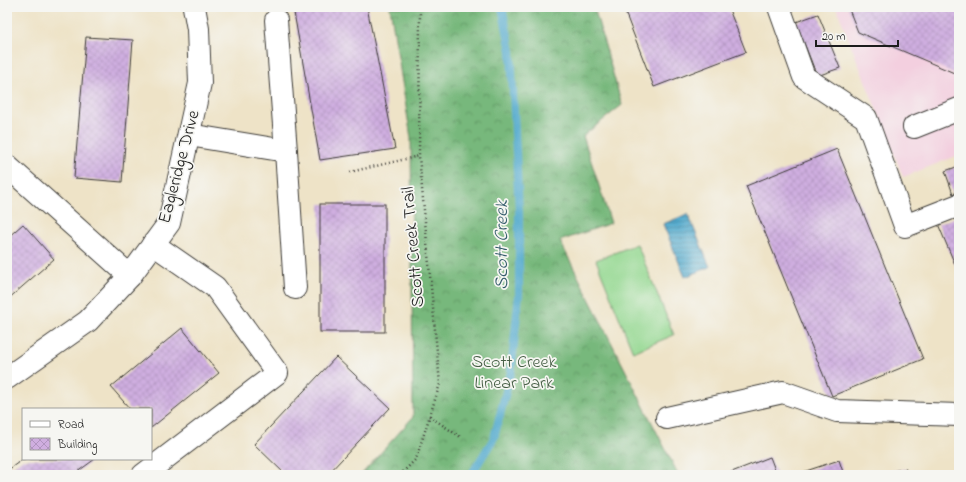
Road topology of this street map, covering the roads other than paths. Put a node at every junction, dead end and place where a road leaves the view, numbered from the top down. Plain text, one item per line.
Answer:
1 (194, 7) edge
2 (779, 7) edge
3 (276, 20) dead end
4 (959, 109) edge
5 (914, 127) dead end
6 (189, 135) junction
7 (286, 151) junction
8 (7, 166) edge
9 (959, 205) edge
10 (153, 244) junction
11 (130, 276) junction
12 (295, 288) dead end
13 (7, 378) edge
14 (959, 415) edge
15 (666, 418) dead end
16 (143, 475) edge

1 - 6 street, Eagleridge Drive
2 - 9 street
3 - 7 street
4 - 5 street
6 - 7 street
6 - 10 street, Eagleridge Drive
7 - 12 street
8 - 11 street
10 - 11 street, Eagleridge Drive
10 - 16 street
11 - 13 street, Eagleridge Drive
14 - 15 street

